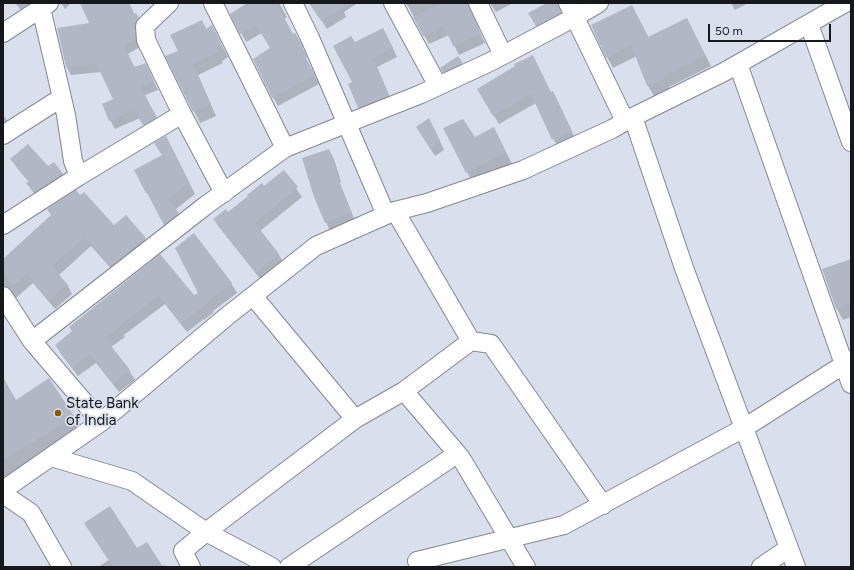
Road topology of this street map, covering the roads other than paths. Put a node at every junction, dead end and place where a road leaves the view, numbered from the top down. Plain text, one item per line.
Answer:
1 (169, 3) edge
2 (213, 3) edge
3 (293, 3) edge
4 (394, 3) edge
5 (478, 3) edge
6 (599, 3) edge
7 (845, 3) edge
8 (45, 6) edge
9 (572, 10) edge
10 (809, 24) junction
11 (3, 33) edge
12 (503, 55) junction
13 (738, 64) junction
14 (438, 86) junction
15 (61, 98) junction
16 (182, 114) junction
17 (629, 119) junction
18 (346, 123) junction
19 (3, 135) edge
20 (851, 142) edge
21 (285, 148) junction
22 (79, 176) junction
23 (224, 192) junction
24 (391, 213) junction
25 (3, 226) edge
26 (3, 296) edge
27 (253, 296) junction
28 (32, 340) junction
29 (471, 342) junction
30 (847, 363) edge
31 (851, 384) edge
32 (404, 391) junction
33 (355, 419) junction
34 (101, 422) junction
35 (744, 428) junction
36 (457, 454) junction
37 (51, 457) junction
38 (3, 490) edge
39 (3, 494) edge
40 (603, 505) junction
41 (206, 532) junction
42 (509, 538) junction
43 (789, 548) junction
44 (62, 567) edge
45 (191, 567) edge
46 (272, 567) edge
47 (290, 567) edge
48 (421, 567) edge
49 (526, 567) edge
50 (761, 567) edge
51 (796, 567) edge

1 - 16 street
2 - 21 street
3 - 18 street
4 - 14 street
5 - 12 street
6 - 9 street
7 - 10 street
8 - 11 street
8 - 15 street
9 - 12 street
9 - 17 street
10 - 13 street
10 - 20 street
12 - 14 street
13 - 17 street
13 - 30 street
14 - 18 street
15 - 19 street
15 - 22 street
16 - 22 street
16 - 23 street
17 - 24 street
17 - 35 street
18 - 21 street
18 - 24 street
21 - 23 street
22 - 25 street
23 - 28 street
24 - 27 street
24 - 29 street
26 - 28 street
27 - 33 street
27 - 34 street
28 - 34 street
29 - 32 street
29 - 40 street
30 - 31 street
30 - 35 street
32 - 33 street
32 - 36 street
33 - 41 street
34 - 37 street
35 - 40 street
35 - 43 street
36 - 42 street
36 - 47 street
37 - 38 street
37 - 41 street
39 - 44 street
40 - 42 street
41 - 45 street
41 - 46 street
42 - 48 street
42 - 49 street
43 - 50 street
43 - 51 street

